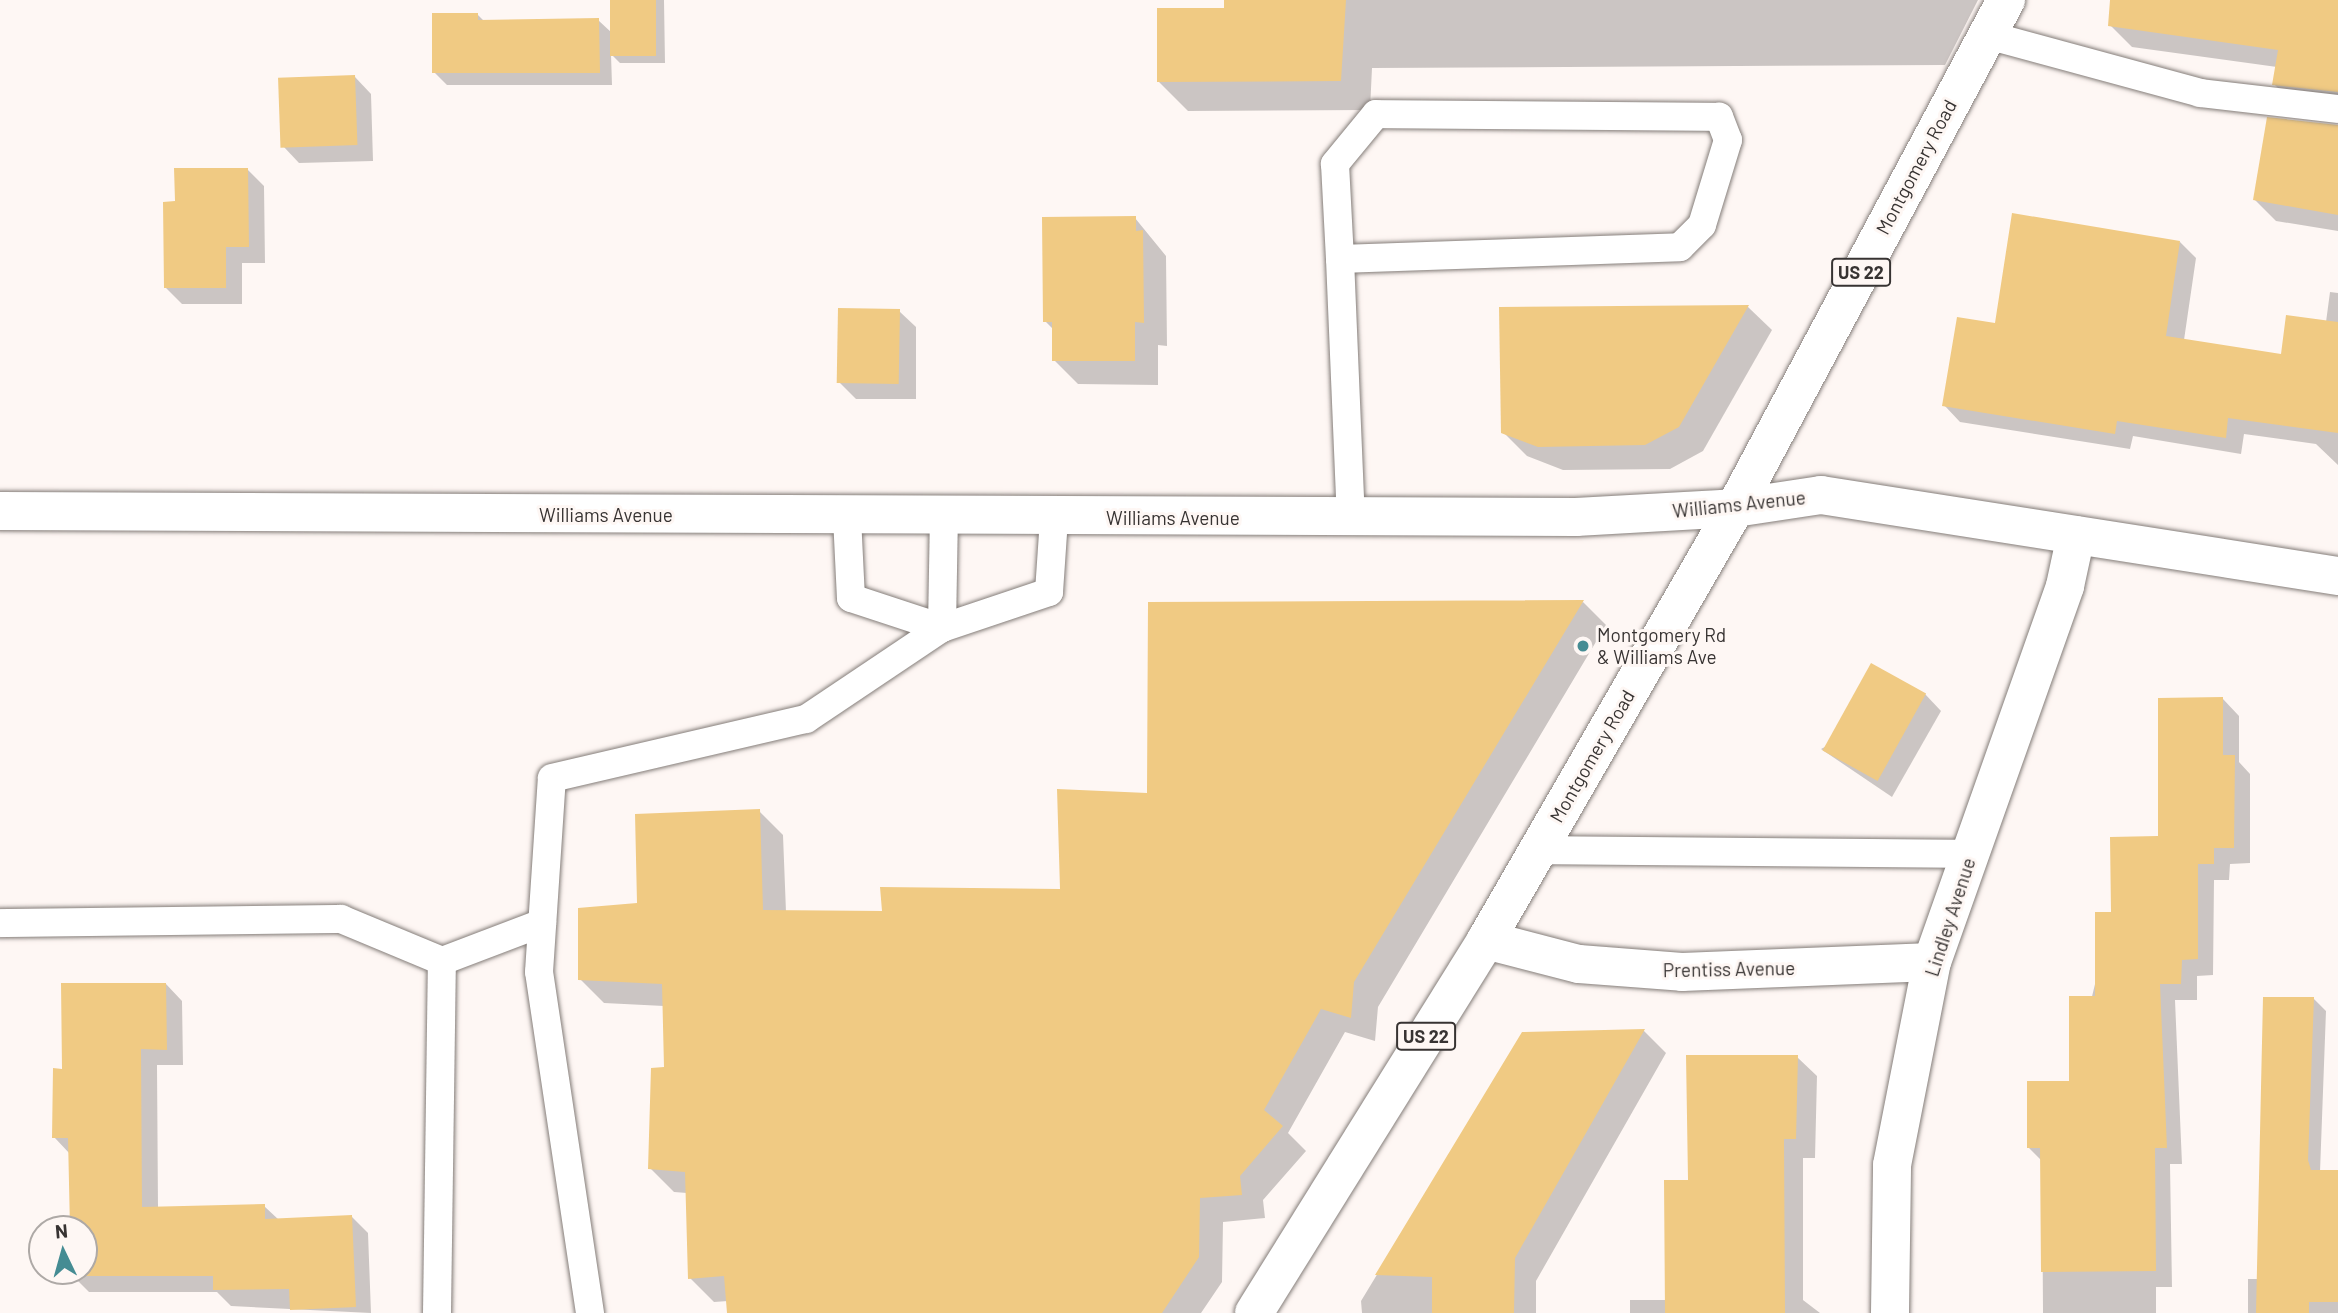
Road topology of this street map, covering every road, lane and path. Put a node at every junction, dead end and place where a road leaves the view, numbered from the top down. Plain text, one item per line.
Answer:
1 (2006, 0) edge
2 (1987, 35) junction
3 (2338, 109) edge
4 (1340, 259) junction
5 (1735, 508) junction
6 (0, 512) edge
7 (846, 517) junction
8 (944, 517) junction
9 (1351, 517) junction
10 (1054, 518) junction
11 (2076, 535) junction
12 (2338, 576) edge
13 (942, 628) junction
14 (1538, 850) junction
15 (1970, 854) junction
16 (0, 923) edge
17 (542, 923) junction
18 (1486, 940) junction
19 (442, 961) junction
20 (1932, 962) junction
21 (437, 1313) edge
22 (590, 1313) edge
23 (1254, 1313) edge
24 (1890, 1313) edge

1 - 2 street, Montgomery Road / US 22
2 - 3 lane
2 - 5 street, Montgomery Road / US 22
4 - 4 lane
4 - 9 lane
5 - 9 street, Williams Avenue
5 - 11 street, Williams Avenue
5 - 14 street, Montgomery Road / US 22
6 - 7 street, Williams Avenue
7 - 8 street, Williams Avenue
7 - 13 lane
8 - 10 street, Williams Avenue
8 - 13 lane
9 - 10 street, Williams Avenue
10 - 13 lane
11 - 12 street, Williams Avenue
11 - 15 street, Lindley Avenue
13 - 17 lane
14 - 15 lane
14 - 18 street, Montgomery Road / US 22
15 - 20 street, Lindley Avenue
16 - 19 lane
17 - 19 lane
17 - 22 lane
18 - 20 street, Prentiss Avenue
18 - 23 street, Montgomery Road / US 22
19 - 21 lane
20 - 24 street, Lindley Avenue

